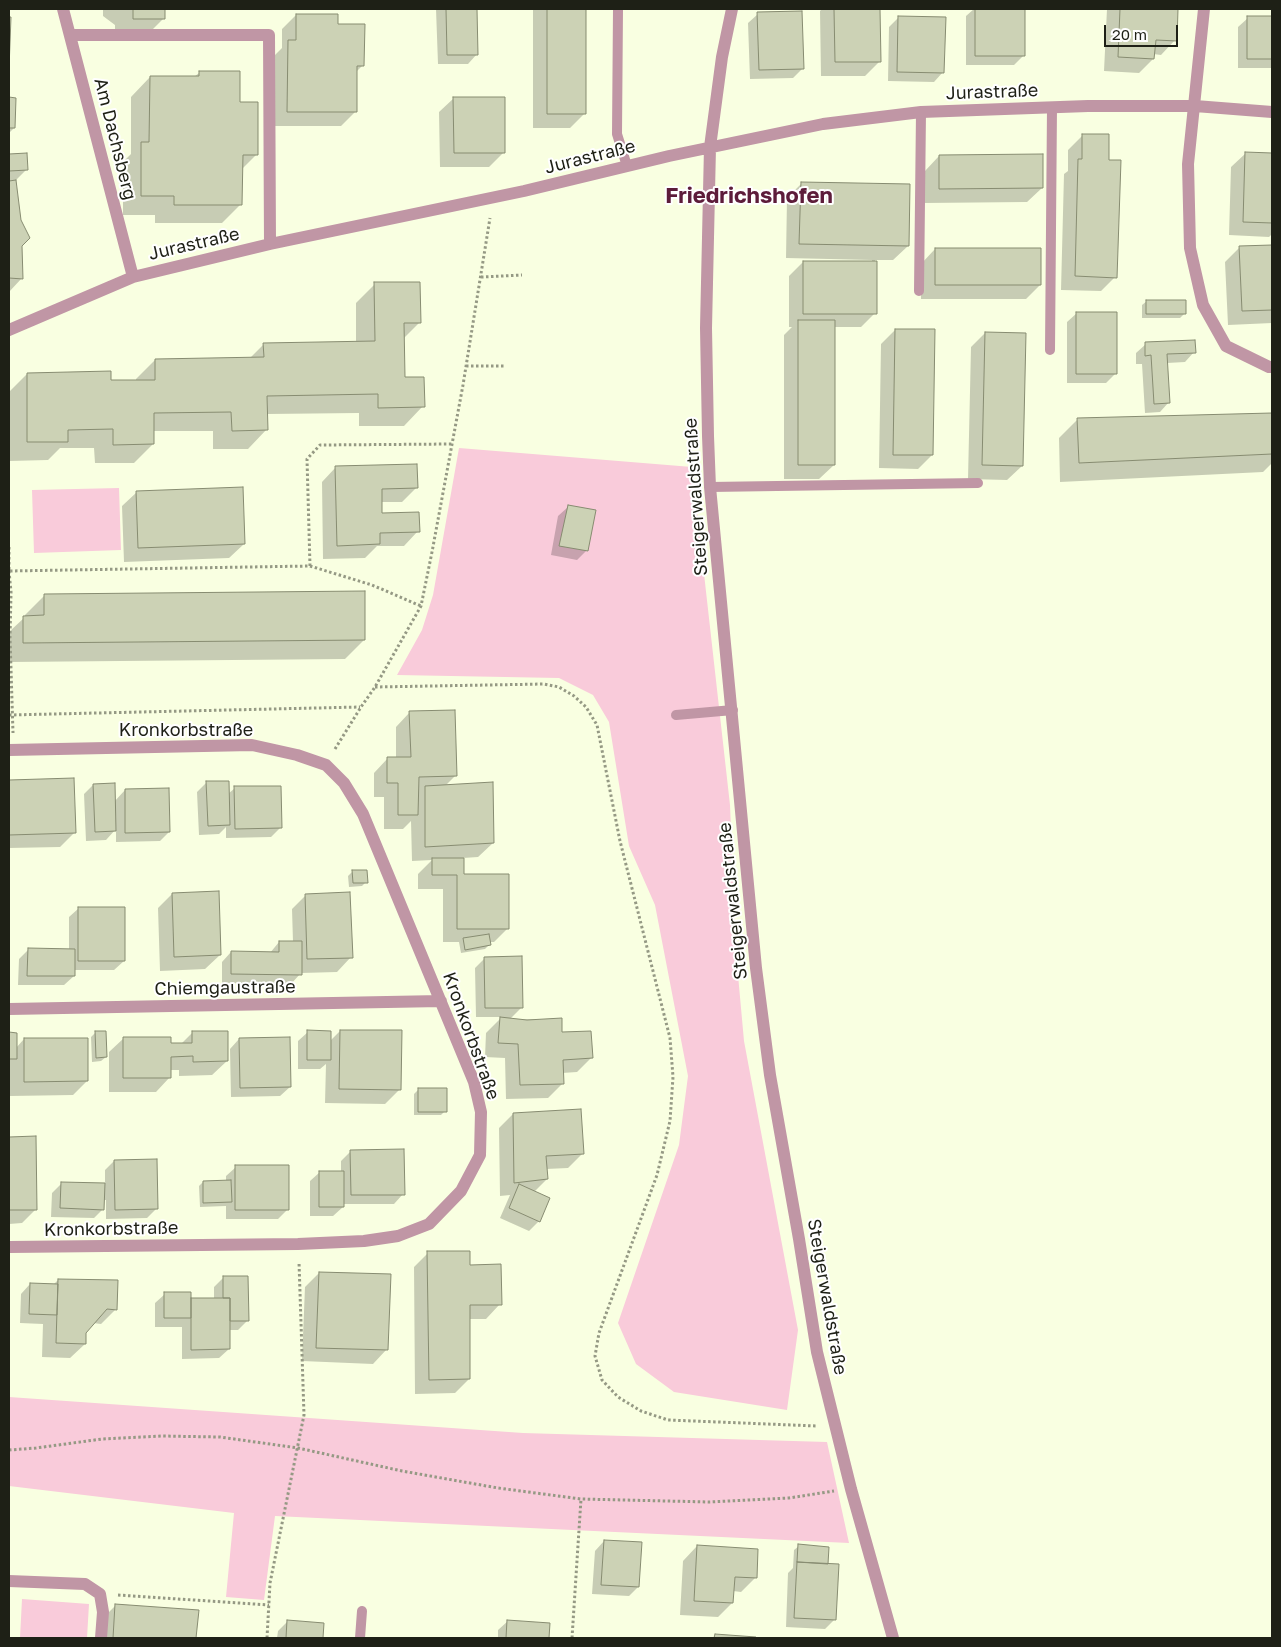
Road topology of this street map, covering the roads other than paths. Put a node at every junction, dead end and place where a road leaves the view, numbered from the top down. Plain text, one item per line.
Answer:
1 (63, 9) edge
2 (618, 9) edge
3 (732, 9) edge
4 (1204, 9) edge
5 (70, 35) junction
6 (1195, 106) junction
7 (1052, 107) junction
8 (921, 112) junction
9 (1272, 112) edge
10 (710, 147) junction
11 (627, 166) junction
12 (270, 244) junction
13 (133, 277) junction
14 (919, 291) dead end
15 (9, 330) edge
16 (1050, 350) dead end
17 (1272, 367) edge
18 (978, 483) dead end
19 (710, 487) junction
20 (733, 710) junction
21 (676, 715) dead end
22 (11, 750) edge
23 (441, 1001) junction
24 (9, 1009) edge
25 (9, 1247) edge
26 (9, 1581) edge
27 (362, 1612) dead end
28 (102, 1638) edge
29 (360, 1638) edge
30 (893, 1638) edge

1 - 5 street, Am Dachsberg
2 - 11 lane
3 - 10 street, Steigerwaldstraße
4 - 6 street
5 - 12 street
5 - 13 street, Am Dachsberg
6 - 7 street, Jurastraße
6 - 9 street, Jurastraße
6 - 17 street
7 - 8 street, Jurastraße
7 - 16 lane
8 - 10 street, Jurastraße
8 - 14 lane
10 - 11 street, Jurastraße
10 - 19 street, Steigerwaldstraße
11 - 12 street, Jurastraße
12 - 13 street, Jurastraße
13 - 15 street, Jurastraße
18 - 19 lane
19 - 20 street, Steigerwaldstraße
20 - 21 lane
20 - 30 street, Steigerwaldstraße
22 - 23 street, Kronkorbstraße
23 - 24 street, Chiemgaustraße
23 - 25 street, Kronkorbstraße
26 - 28 street
27 - 29 lane

